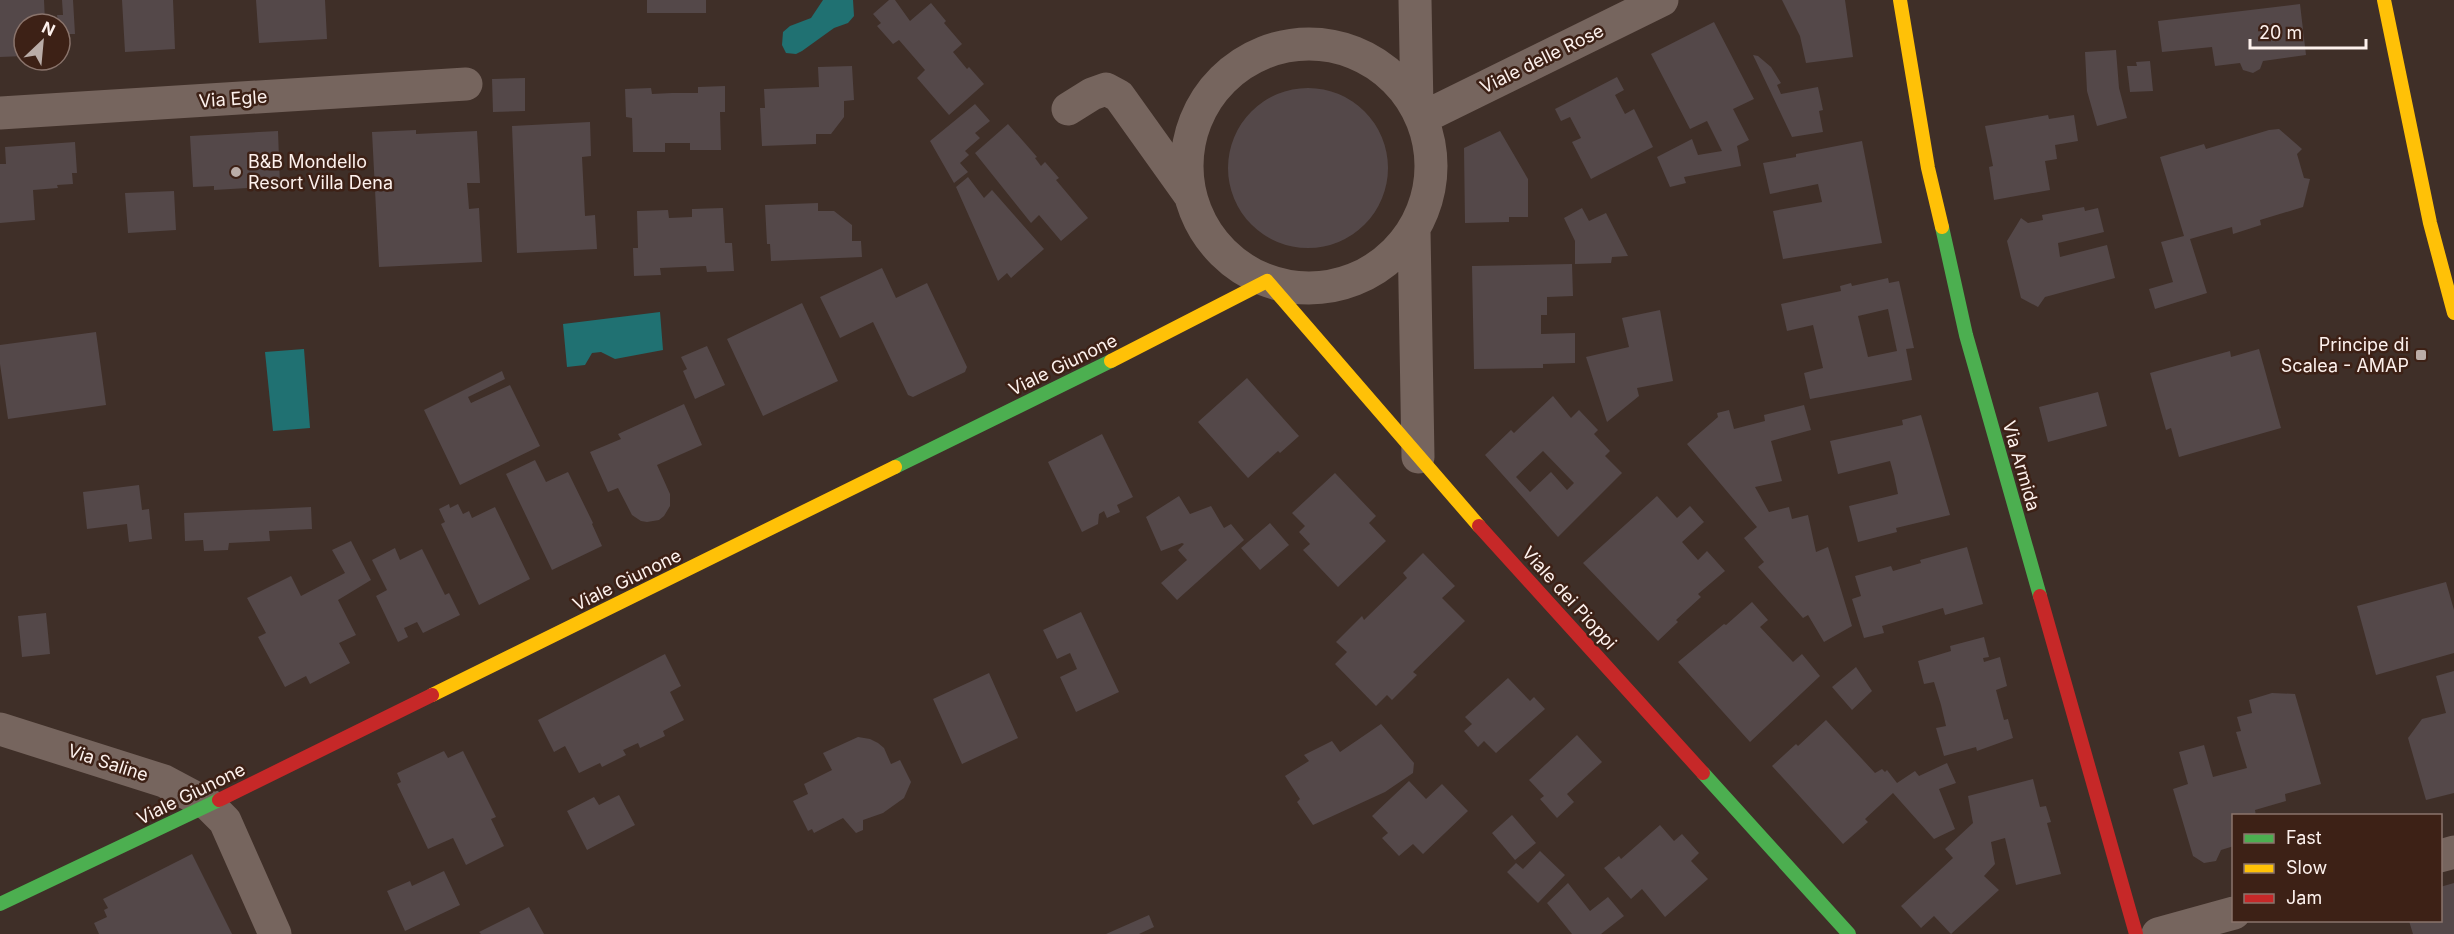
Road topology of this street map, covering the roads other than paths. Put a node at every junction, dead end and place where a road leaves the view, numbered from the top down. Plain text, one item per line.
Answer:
1 (1414, 0) edge
2 (1662, 0) edge
3 (1900, 0) edge
4 (2384, 0) edge
5 (466, 84) dead end
6 (1068, 109) dead end
7 (0, 113) edge
8 (1420, 113) junction
9 (1189, 194) junction
10 (1414, 230) junction
11 (1267, 281) junction
12 (2454, 313) edge
13 (1418, 457) junction
14 (0, 729) edge
15 (210, 805) junction
16 (0, 904) edge
17 (2232, 914) edge
18 (275, 934) edge
19 (1849, 934) edge
20 (2136, 934) edge
21 (2158, 934) edge

1 - 8 street
2 - 8 street, Viale delle Rose
3 - 20 street, Via Armida
4 - 12 street
5 - 7 street, Via Egle
6 - 9 street
8 - 9 street
8 - 10 street
9 - 11 street
10 - 11 street
10 - 13 street
11 - 13 street, Viale dei Pioppi
11 - 15 street, Viale Giunone
13 - 19 street, Viale dei Pioppi
14 - 15 street, Via Saline
15 - 16 street, Viale Giunone
15 - 18 street, Via Saline
17 - 21 street

